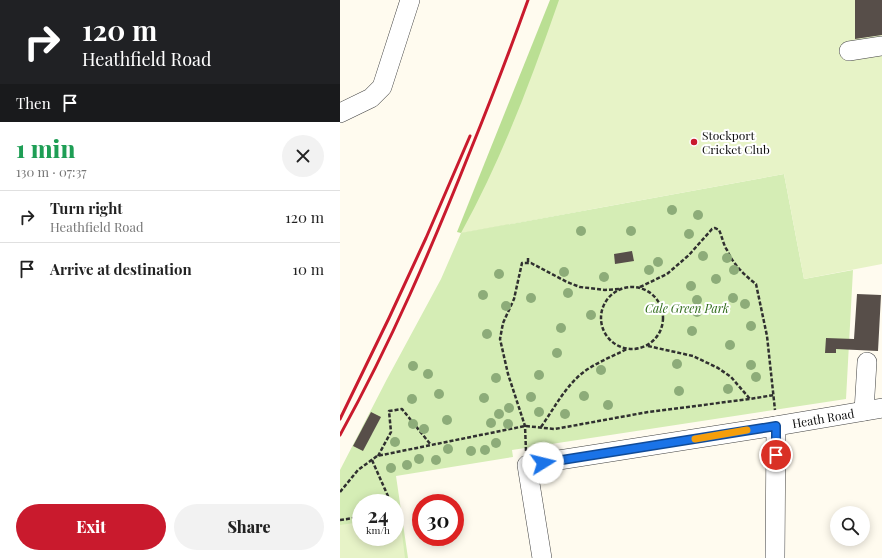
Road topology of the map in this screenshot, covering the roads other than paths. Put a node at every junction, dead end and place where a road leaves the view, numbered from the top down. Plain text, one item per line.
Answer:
1 (410, 0) edge
2 (882, 46) edge
3 (849, 51) dead end
4 (340, 113) edge
5 (867, 362) dead end
6 (882, 408) edge
7 (864, 411) junction
8 (776, 426) junction
9 (542, 558) edge
10 (776, 558) edge

1 - 4 street
2 - 3 street
5 - 7 street
6 - 7 street, Heath Road
7 - 8 street, Heath Road
8 - 9 street, Heath Road
8 - 10 street

